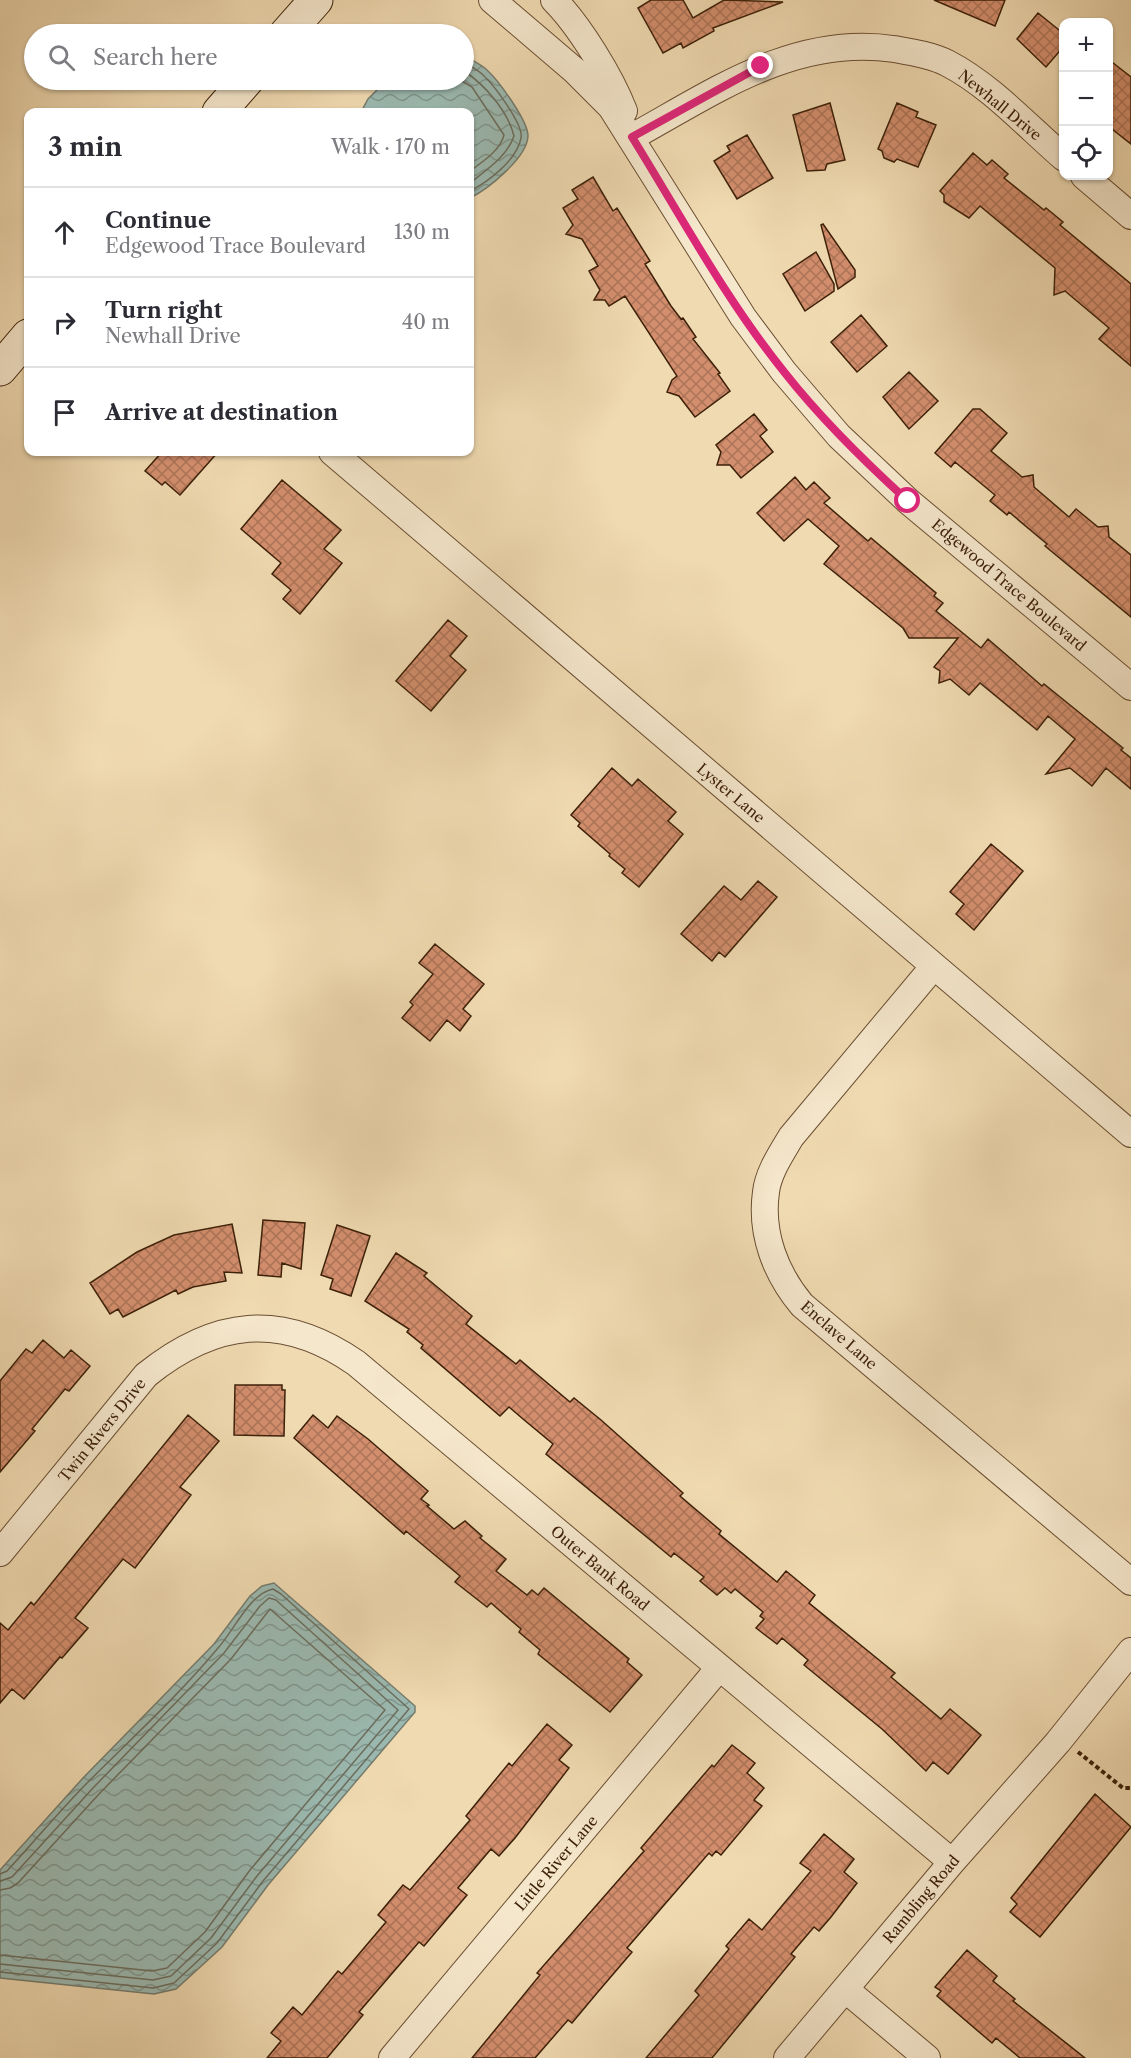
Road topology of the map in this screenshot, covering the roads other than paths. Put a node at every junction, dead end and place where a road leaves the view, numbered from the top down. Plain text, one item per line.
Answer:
1 (316, 0) edge
2 (492, 0) edge
3 (554, 0) edge
4 (295, 24) edge
5 (239, 90) edge
6 (223, 108) edge
7 (632, 137) junction
8 (1059, 154) edge
9 (1089, 180) edge
10 (1131, 216) edge
11 (24, 341) edge
12 (0, 369) edge
13 (337, 456) edge
14 (1131, 687) edge
15 (934, 966) junction
16 (1131, 1134) edge
17 (224, 1332) joint
18 (0, 1553) edge
19 (1131, 1582) edge
20 (1131, 1651) edge
21 (719, 1668) junction
22 (952, 1862) junction
23 (845, 1989) junction
24 (393, 2058) edge
25 (787, 2058) edge
26 (927, 2058) edge

1 - 4 main road
2 - 7 street, Edgewood Trace Boulevard
3 - 7 street, Edgewood Trace Boulevard
5 - 6 main road
7 - 8 street, Newhall Drive
7 - 14 street, Edgewood Trace Boulevard
9 - 10 street
11 - 12 main road
13 - 15 street, Lyster Lane
15 - 16 street, Lyster Lane
15 - 19 street, Enclave Lane
17 - 18 street, Twin Rivers Drive
17 - 21 street, Outer Bank Road
20 - 22 street, Rambling Road
21 - 22 street, Outer Bank Road
21 - 24 street, Little River Lane
22 - 23 street, Rambling Road
23 - 25 street, Rambling Road
23 - 26 street

